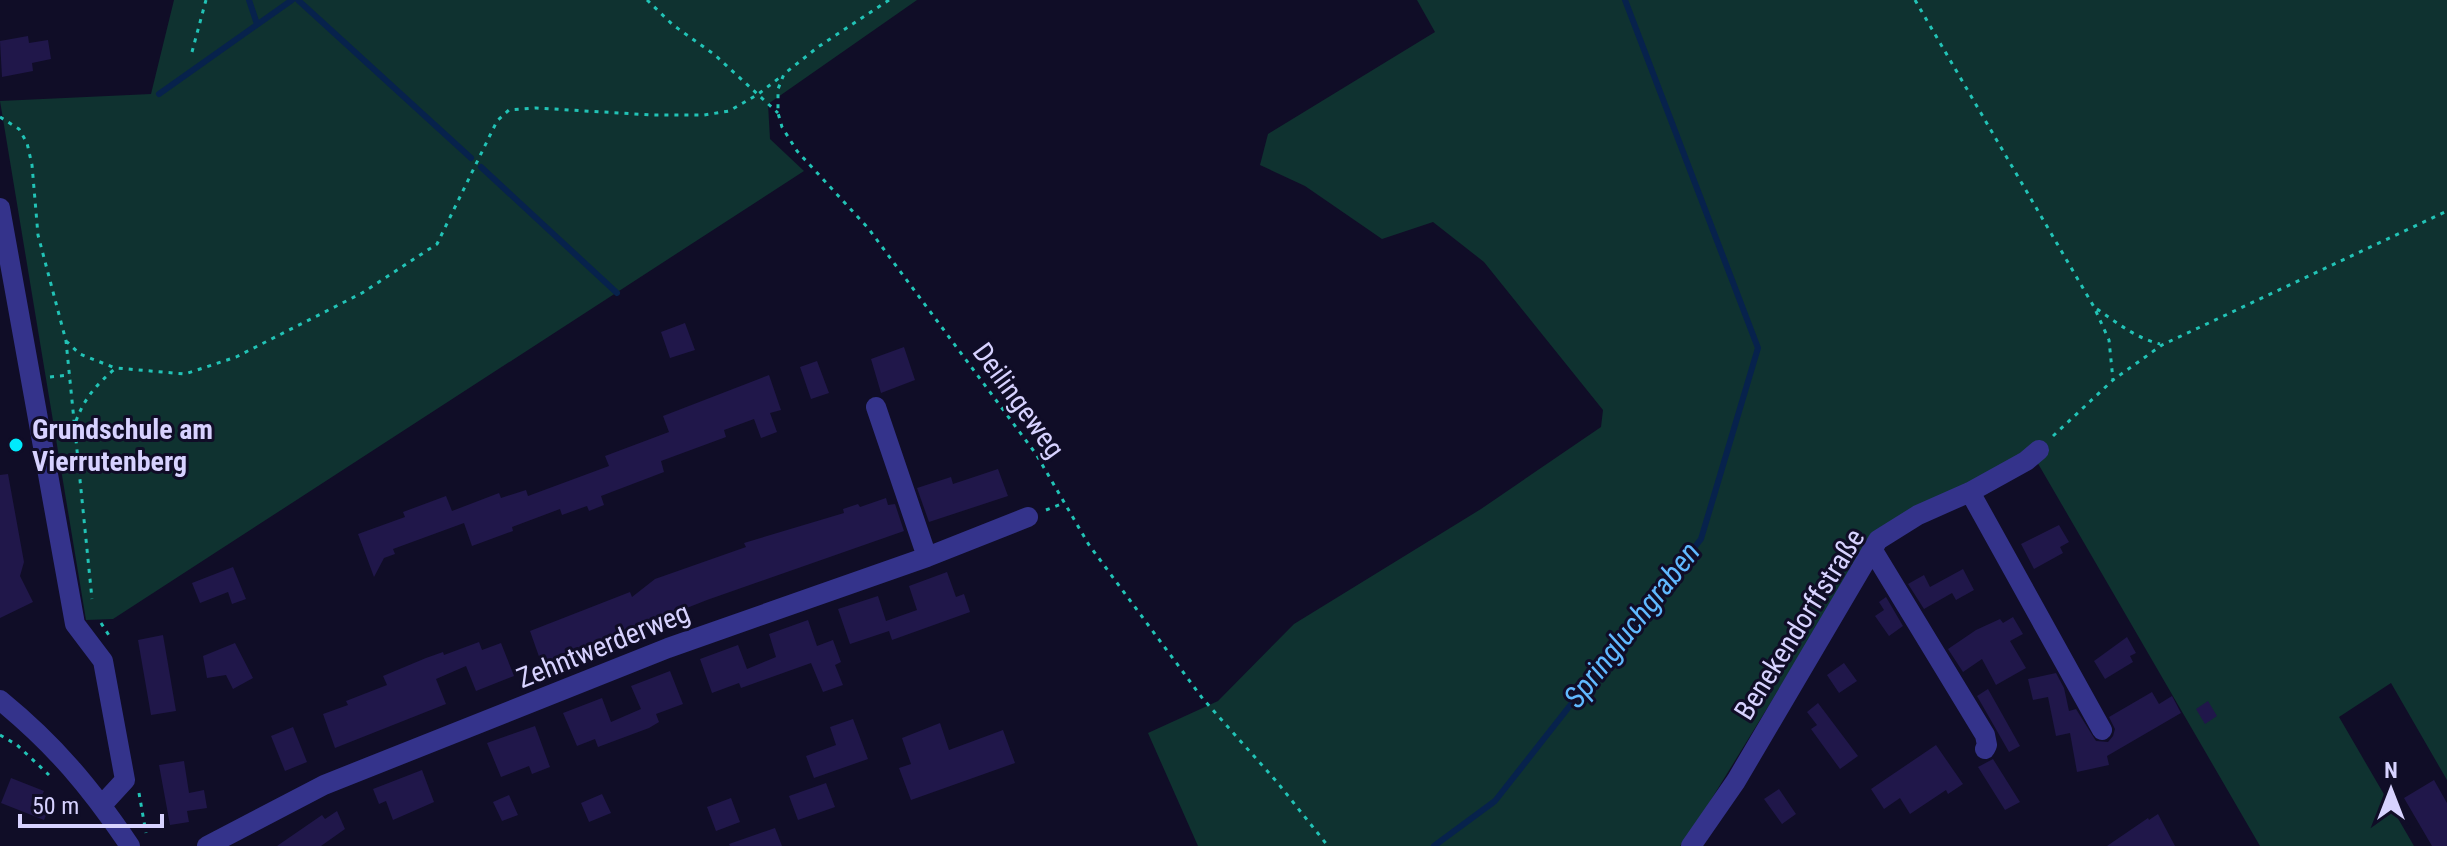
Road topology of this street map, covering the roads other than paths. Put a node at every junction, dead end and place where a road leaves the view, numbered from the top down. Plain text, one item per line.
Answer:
1 (0, 208) edge
2 (876, 407) dead end
3 (2039, 450) road end
4 (1970, 492) junction
5 (1028, 517) dead end
6 (1872, 549) junction
7 (927, 557) junction
8 (0, 700) edge
9 (2102, 730) dead end
10 (1985, 749) dead end
11 (102, 805) junction
12 (130, 846) edge
13 (207, 846) edge
14 (1691, 846) edge

1 - 11 street
2 - 7 street
3 - 4 street, Benekendorffstraße
4 - 6 street, Benekendorffstraße
4 - 9 street
5 - 7 street, Zehntwerderweg
6 - 10 street
6 - 14 street, Benekendorffstraße
7 - 13 street, Zehntwerderweg
8 - 11 street
11 - 12 street

